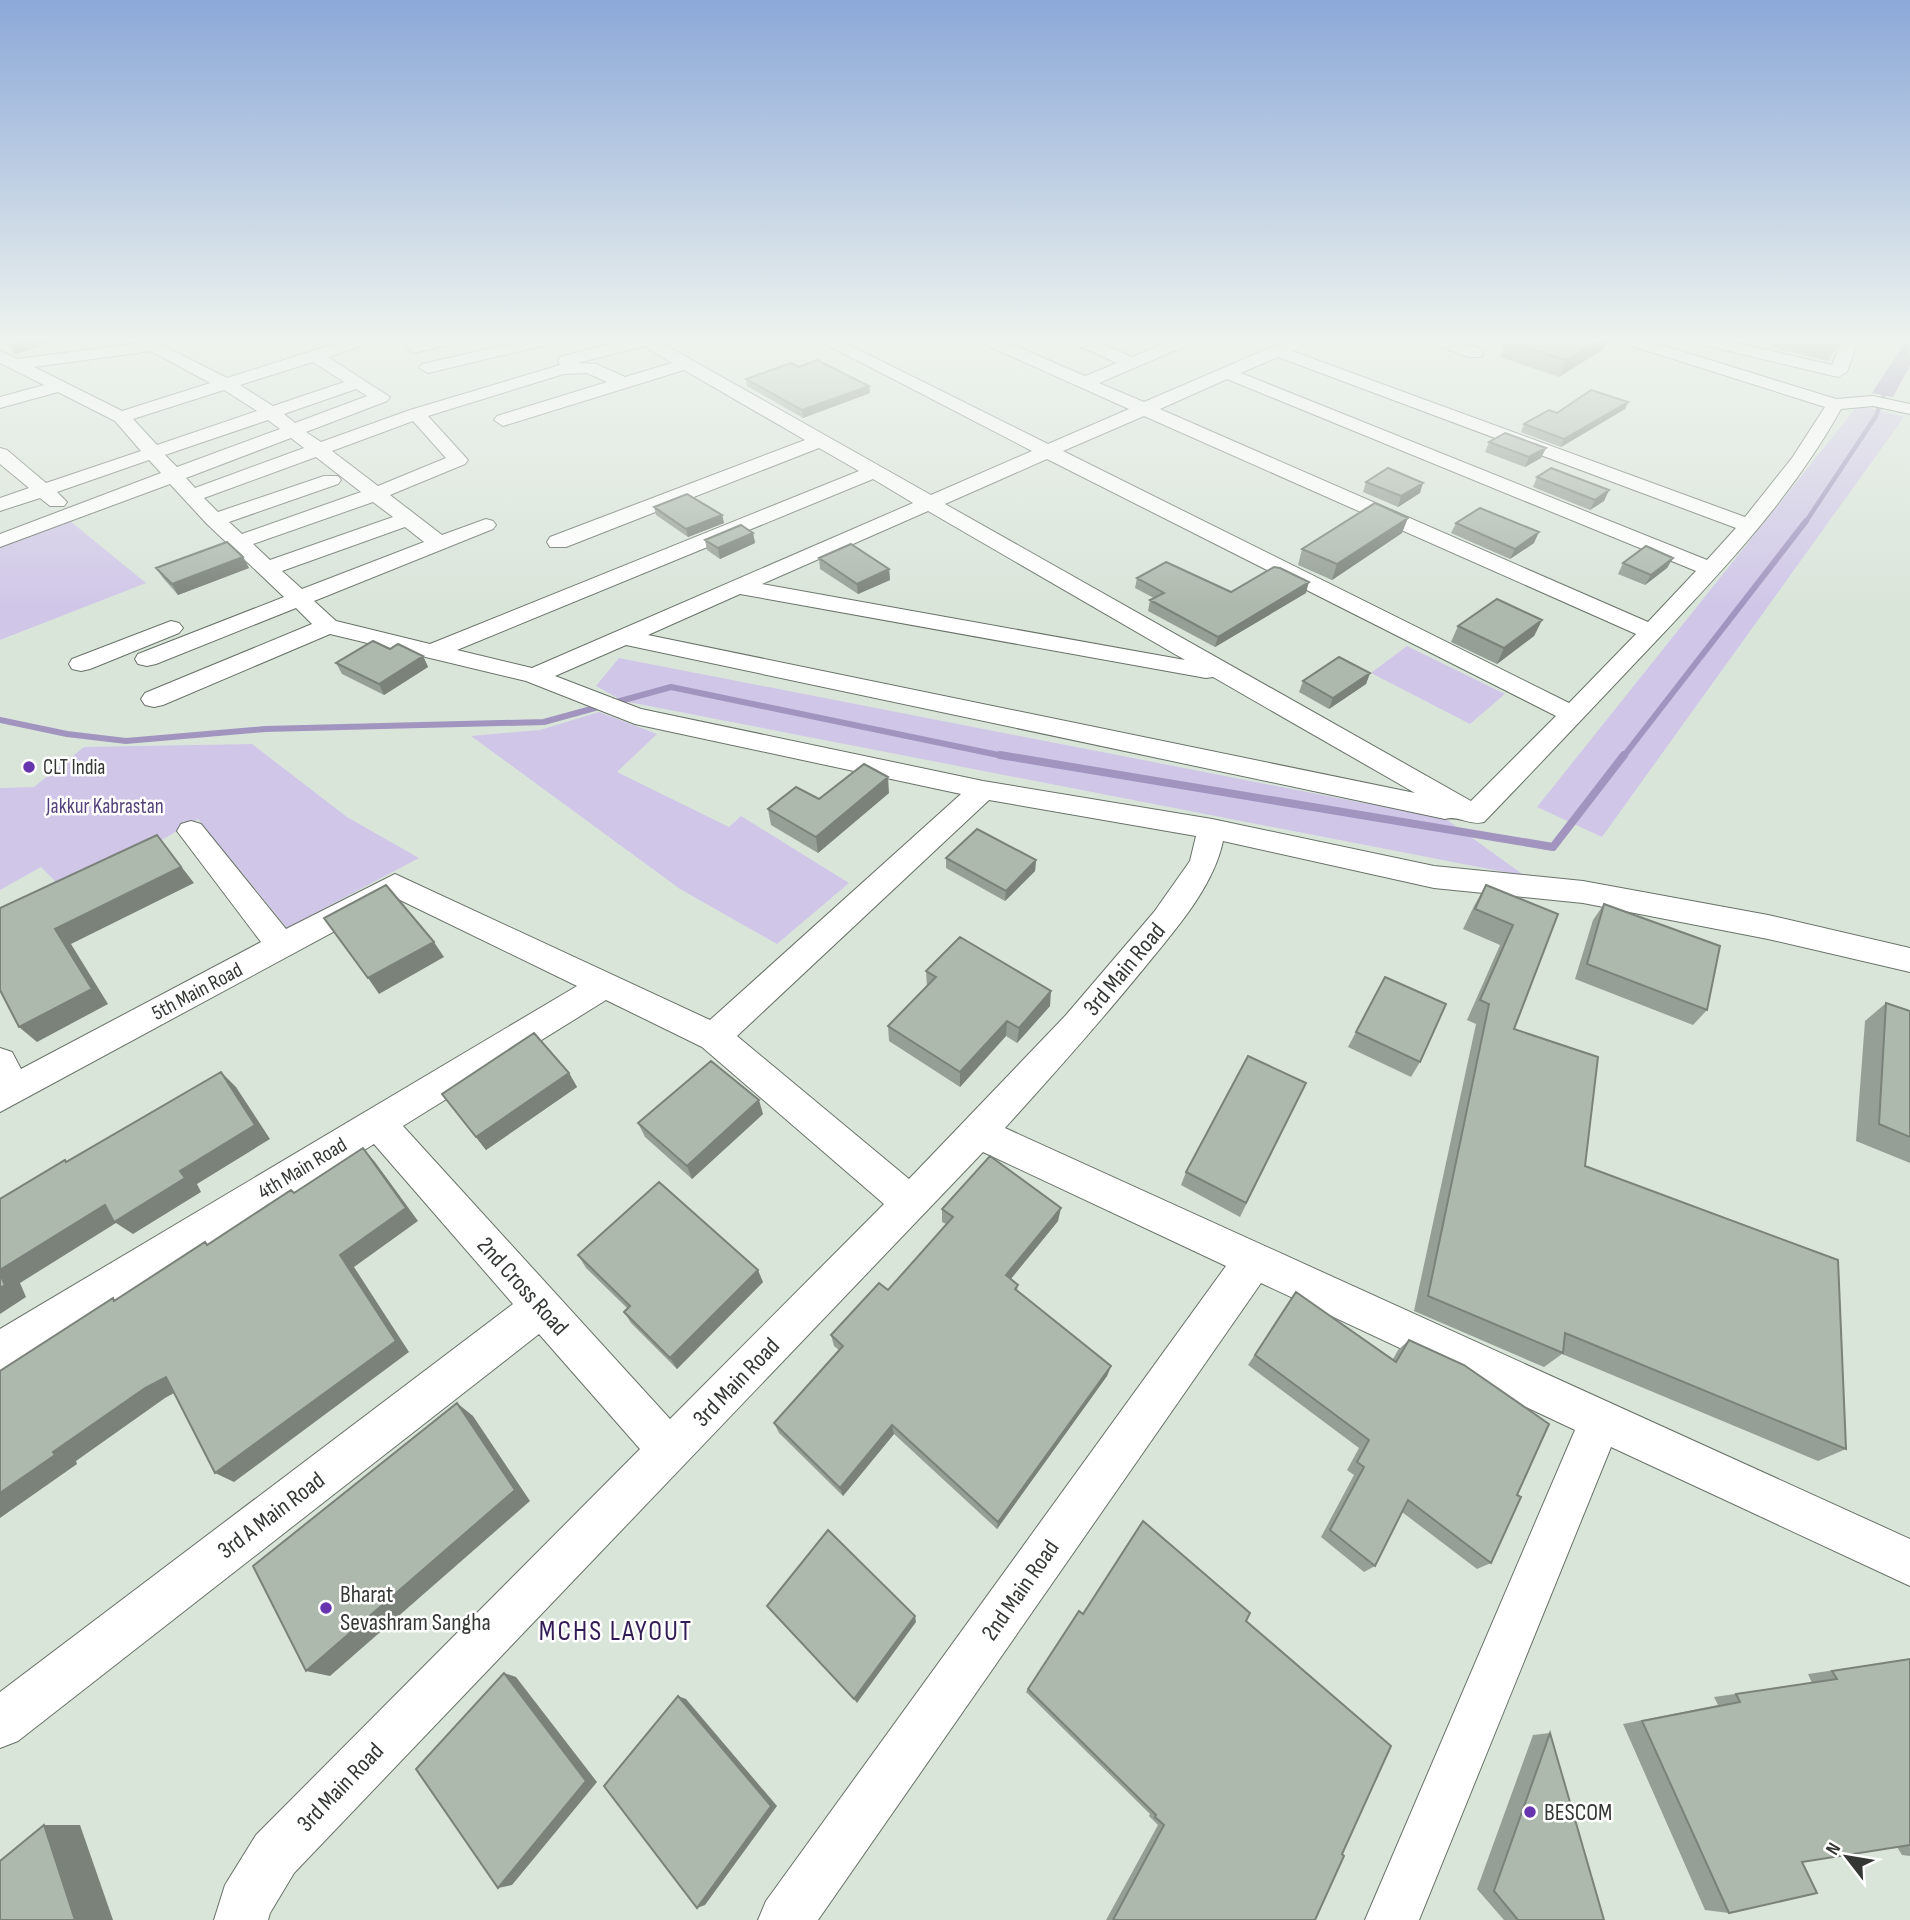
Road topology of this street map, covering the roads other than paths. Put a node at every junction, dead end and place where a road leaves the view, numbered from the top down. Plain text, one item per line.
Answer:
1 (130, 428) edge
2 (227, 428) edge
3 (289, 428) edge
4 (306, 428) edge
5 (381, 428) edge
6 (428, 428) edge
7 (796, 428) edge
8 (1001, 428) edge
9 (1101, 428) edge
10 (1190, 428) edge
11 (1361, 428) edge
12 (1485, 428) edge
13 (1821, 428) edge
14 (295, 432) junction
15 (819, 441) junction
16 (320, 451) junction
17 (1048, 451) junction
18 (153, 453) junction
19 (0, 454) edge
20 (874, 472) junction
21 (173, 475) junction
22 (331, 480) dead end
23 (43, 490) junction
24 (376, 494) junction
25 (191, 496) junction
26 (929, 503) junction
27 (0, 505) edge
28 (71, 514) junction
29 (407, 519) junction
30 (214, 520) junction
31 (486, 525) dead end
32 (1750, 526) junction
33 (0, 541) edge
34 (238, 542) junction
35 (558, 542) dead end
36 (439, 543) junction
37 (1710, 569) junction
38 (283, 584) junction
39 (739, 587) junction
40 (328, 626) junction
41 (1651, 632) junction
42 (624, 637) junction
43 (433, 652) junction
44 (147, 659) dead end
45 (80, 664) dead end
46 (534, 676) junction
47 (1230, 676) junction
48 (154, 699) dead end
49 (1574, 715) junction
50 (983, 790) junction
51 (1474, 815) junction
52 (1212, 829) junction
53 (191, 831) dead end
54 (282, 946) junction
55 (1910, 960) edge
56 (605, 985) junction
57 (714, 1037) junction
58 (5, 1083) edge
59 (377, 1123) junction
60 (978, 1133) junction
61 (910, 1203) junction
62 (1254, 1260) junction
63 (542, 1307) junction
64 (0, 1352) edge
65 (1601, 1420) junction
66 (669, 1450) junction
67 (1910, 1563) edge
68 (0, 1723) edge
69 (241, 1920) edge
70 (785, 1920) edge
71 (1392, 1920) edge

1 - 18 street
2 - 18 street
3 - 14 street
4 - 14 street
5 - 16 street
6 - 24 street
7 - 15 street
8 - 17 street
9 - 17 street
10 - 41 street
11 - 37 street
12 - 32 street
13 - 32 street
14 - 16 street
14 - 21 street
15 - 20 street
15 - 35 street
16 - 24 street
16 - 25 street
17 - 26 street
17 - 49 street
18 - 21 street
18 - 23 street
19 - 23 street
20 - 26 street
20 - 43 street
21 - 25 street
21 - 28 street
22 - 30 street
23 - 27 street
23 - 28 street
24 - 29 street
24 - 34 street
25 - 30 street
26 - 39 street
26 - 47 street
28 - 33 street
29 - 36 street
29 - 38 street
30 - 34 street
31 - 36 street
32 - 37 street
34 - 38 street
36 - 38 street
37 - 41 street
38 - 40 street
38 - 44 street
38 - 45 street
39 - 42 street
39 - 47 street
40 - 43 street
40 - 48 street
41 - 49 street
42 - 46 street
42 - 51 street
43 - 46 street
46 - 50 street
47 - 51 street
49 - 51 street
50 - 52 street
50 - 57 street
52 - 55 street
52 - 60 street, 3rd Main Road
53 - 54 street
54 - 56 street, 5th Main Road
54 - 58 street, 5th Main Road
56 - 57 street
56 - 59 street, 4th Main Road
57 - 61 street
59 - 63 street, 2nd Cross Road
59 - 64 street, 4th Main Road
60 - 61 street, 3rd Main Road
60 - 62 street
61 - 66 street, 3rd Main Road
62 - 65 street
62 - 70 street, 2nd Main Road
63 - 66 street, 2nd Cross Road
63 - 68 street, 3rd A Main Road
65 - 67 street
65 - 71 street
66 - 69 street, 3rd Main Road

